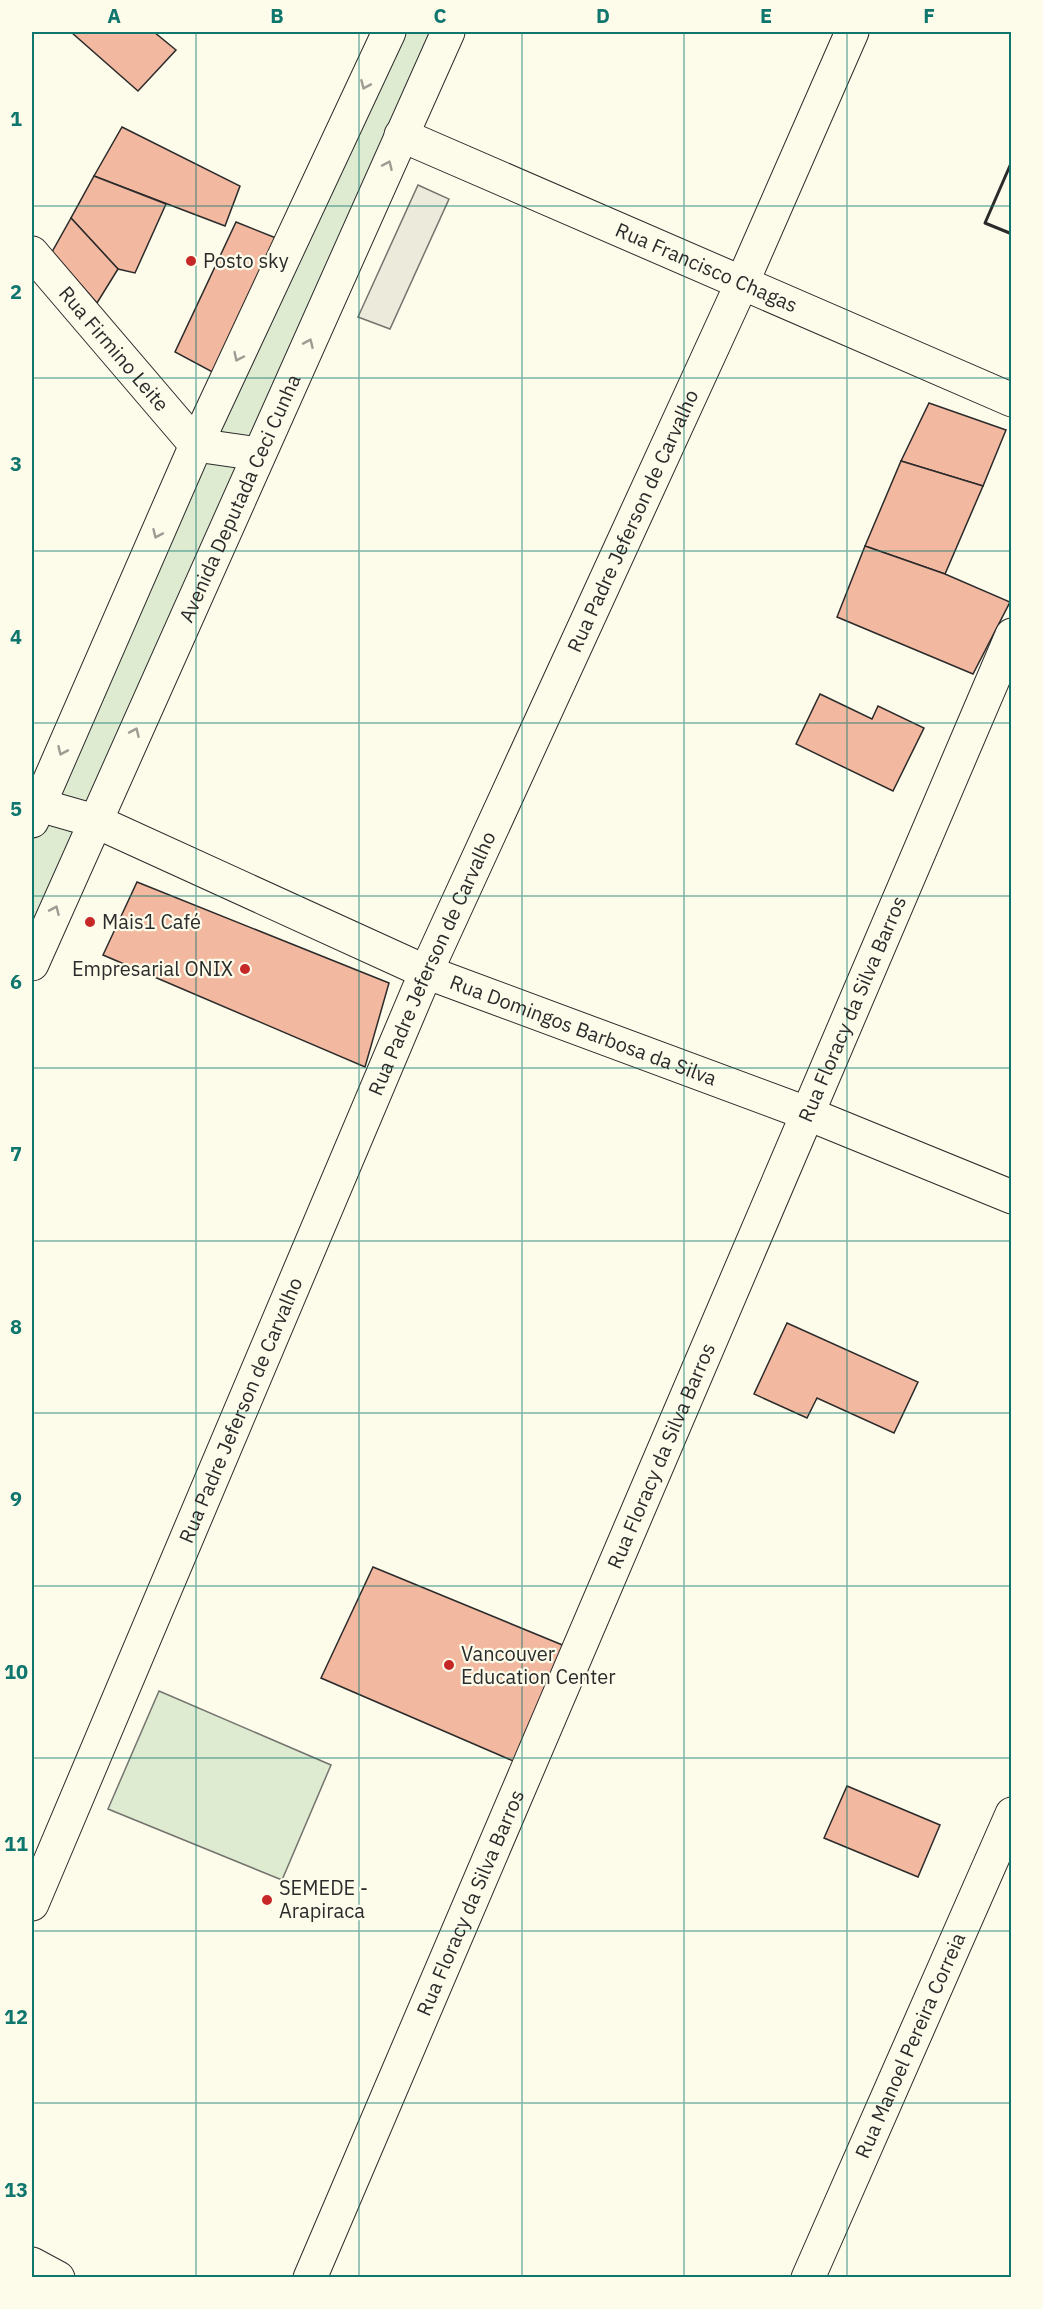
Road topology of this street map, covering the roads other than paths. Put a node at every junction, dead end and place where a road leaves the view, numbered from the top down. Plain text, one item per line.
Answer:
1 (388, 32) edge
2 (448, 32) edge
3 (852, 32) edge
4 (401, 135) junction
5 (32, 253) edge
6 (742, 283) junction
7 (1011, 400) edge
8 (196, 445) junction
9 (259, 454) junction
10 (1011, 635) edge
11 (34, 810) edge
12 (95, 821) junction
13 (32, 964) edge
14 (426, 972) junction
15 (806, 1113) junction
16 (1011, 1197) edge
17 (1011, 1814) edge
18 (32, 1904) edge
19 (32, 2264) edge
20 (58, 2277) edge
21 (310, 2277) edge
22 (808, 2277) edge

1 -> 8 street
2 - 4 street, Avenida Deputada Ceci Cunha
3 - 6 street, Rua Padre Jeferson de Carvalho
4 - 6 street, Rua Francisco Chagas
9 -> 4 street, Avenida Deputada Ceci Cunha
5 - 8 street, Rua Firmino Leite
6 - 7 street, Rua Francisco Chagas
6 - 14 street, Rua Padre Jeferson de Carvalho
8 - 9 street
8 -> 11 street
12 -> 9 street, Avenida Deputada Ceci Cunha
10 - 15 street, Rua Floracy da Silva Barros
11 - 12 street, Rua Domingos Barbosa da Silva
13 -> 12 street, Avenida Deputada Ceci Cunha
12 - 14 street, Rua Domingos Barbosa da Silva
14 - 15 street, Rua Domingos Barbosa da Silva
14 - 18 street, Rua Padre Jeferson de Carvalho
15 - 16 street, Rua Domingos Barbosa da Silva
15 - 21 street, Rua Floracy da Silva Barros
17 - 22 street, Rua Manoel Pereira Correia
19 - 20 street

